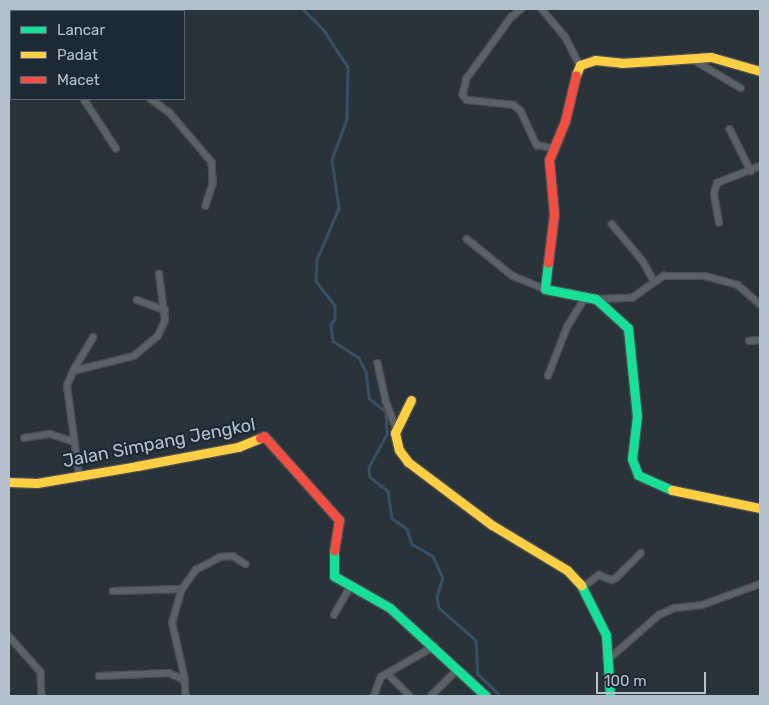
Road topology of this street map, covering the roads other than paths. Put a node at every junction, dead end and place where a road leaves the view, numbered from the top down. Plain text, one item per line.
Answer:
1 (522, 9) edge
2 (542, 9) edge
3 (688, 57) junction
4 (580, 65) junction
5 (760, 71) edge
6 (741, 88) dead end
7 (85, 100) edge
8 (152, 100) edge
9 (730, 129) dead end
10 (116, 148) dead end
11 (552, 148) junction
12 (760, 166) edge
13 (751, 171) junction
14 (206, 206) dead end
15 (719, 223) dead end
16 (612, 224) dead end
17 (466, 238) dead end
18 (159, 274) dead end
19 (654, 281) junction
20 (545, 289) junction
21 (585, 298) junction
22 (596, 299) junction
23 (137, 300) dead end
24 (760, 304) edge
25 (165, 310) junction
26 (93, 338) dead end
27 (760, 340) edge
28 (749, 341) dead end
29 (378, 363) dead end
30 (73, 371) junction
31 (548, 376) dead end
32 (411, 400) dead end
33 (396, 428) junction
34 (24, 438) dead end
35 (74, 442) junction
36 (79, 476) junction
37 (9, 482) edge
38 (760, 508) edge
39 (641, 553) dead end
40 (246, 564) dead end
41 (760, 584) edge
42 (351, 586) junction
43 (584, 586) junction
44 (182, 589) junction
45 (113, 591) dead end
46 (334, 615) dead end
47 (9, 636) edge
48 (435, 646) junction
49 (610, 658) junction
50 (458, 669) junction
51 (388, 674) junction
52 (99, 676) dead end
53 (185, 680) junction
54 (42, 696) edge
55 (186, 696) edge
56 (374, 696) edge
57 (410, 696) edge
58 (432, 696) edge
59 (485, 696) edge
60 (610, 696) edge

1 - 11 street
2 - 4 street
3 - 4 street
3 - 5 street
3 - 6 street
4 - 11 street
7 - 10 street
8 - 14 street
9 - 13 street
11 - 20 street
12 - 13 street
13 - 15 street
16 - 19 street
17 - 20 street
18 - 25 street
19 - 22 street
19 - 24 street
20 - 21 street
21 - 22 street
21 - 31 street
22 - 38 street
23 - 25 street
25 - 30 street
26 - 30 street
27 - 28 street
29 - 33 street
30 - 35 street
32 - 33 street
33 - 43 street
34 - 35 street
35 - 36 street
36 - 37 street, Jalan Simpang Jengkol
36 - 42 street, Jalan Simpang Jengkol
39 - 43 street
40 - 44 street
41 - 49 street
42 - 46 street
42 - 48 street, Jalan Simpang Jengkol
43 - 49 street
44 - 45 street
44 - 53 street
47 - 54 street
48 - 50 street, Jalan Simpang Jengkol
48 - 51 street
49 - 60 street
50 - 58 street
50 - 59 street, Jalan Simpang Jengkol
51 - 56 street
51 - 57 street
52 - 53 street
53 - 55 street

